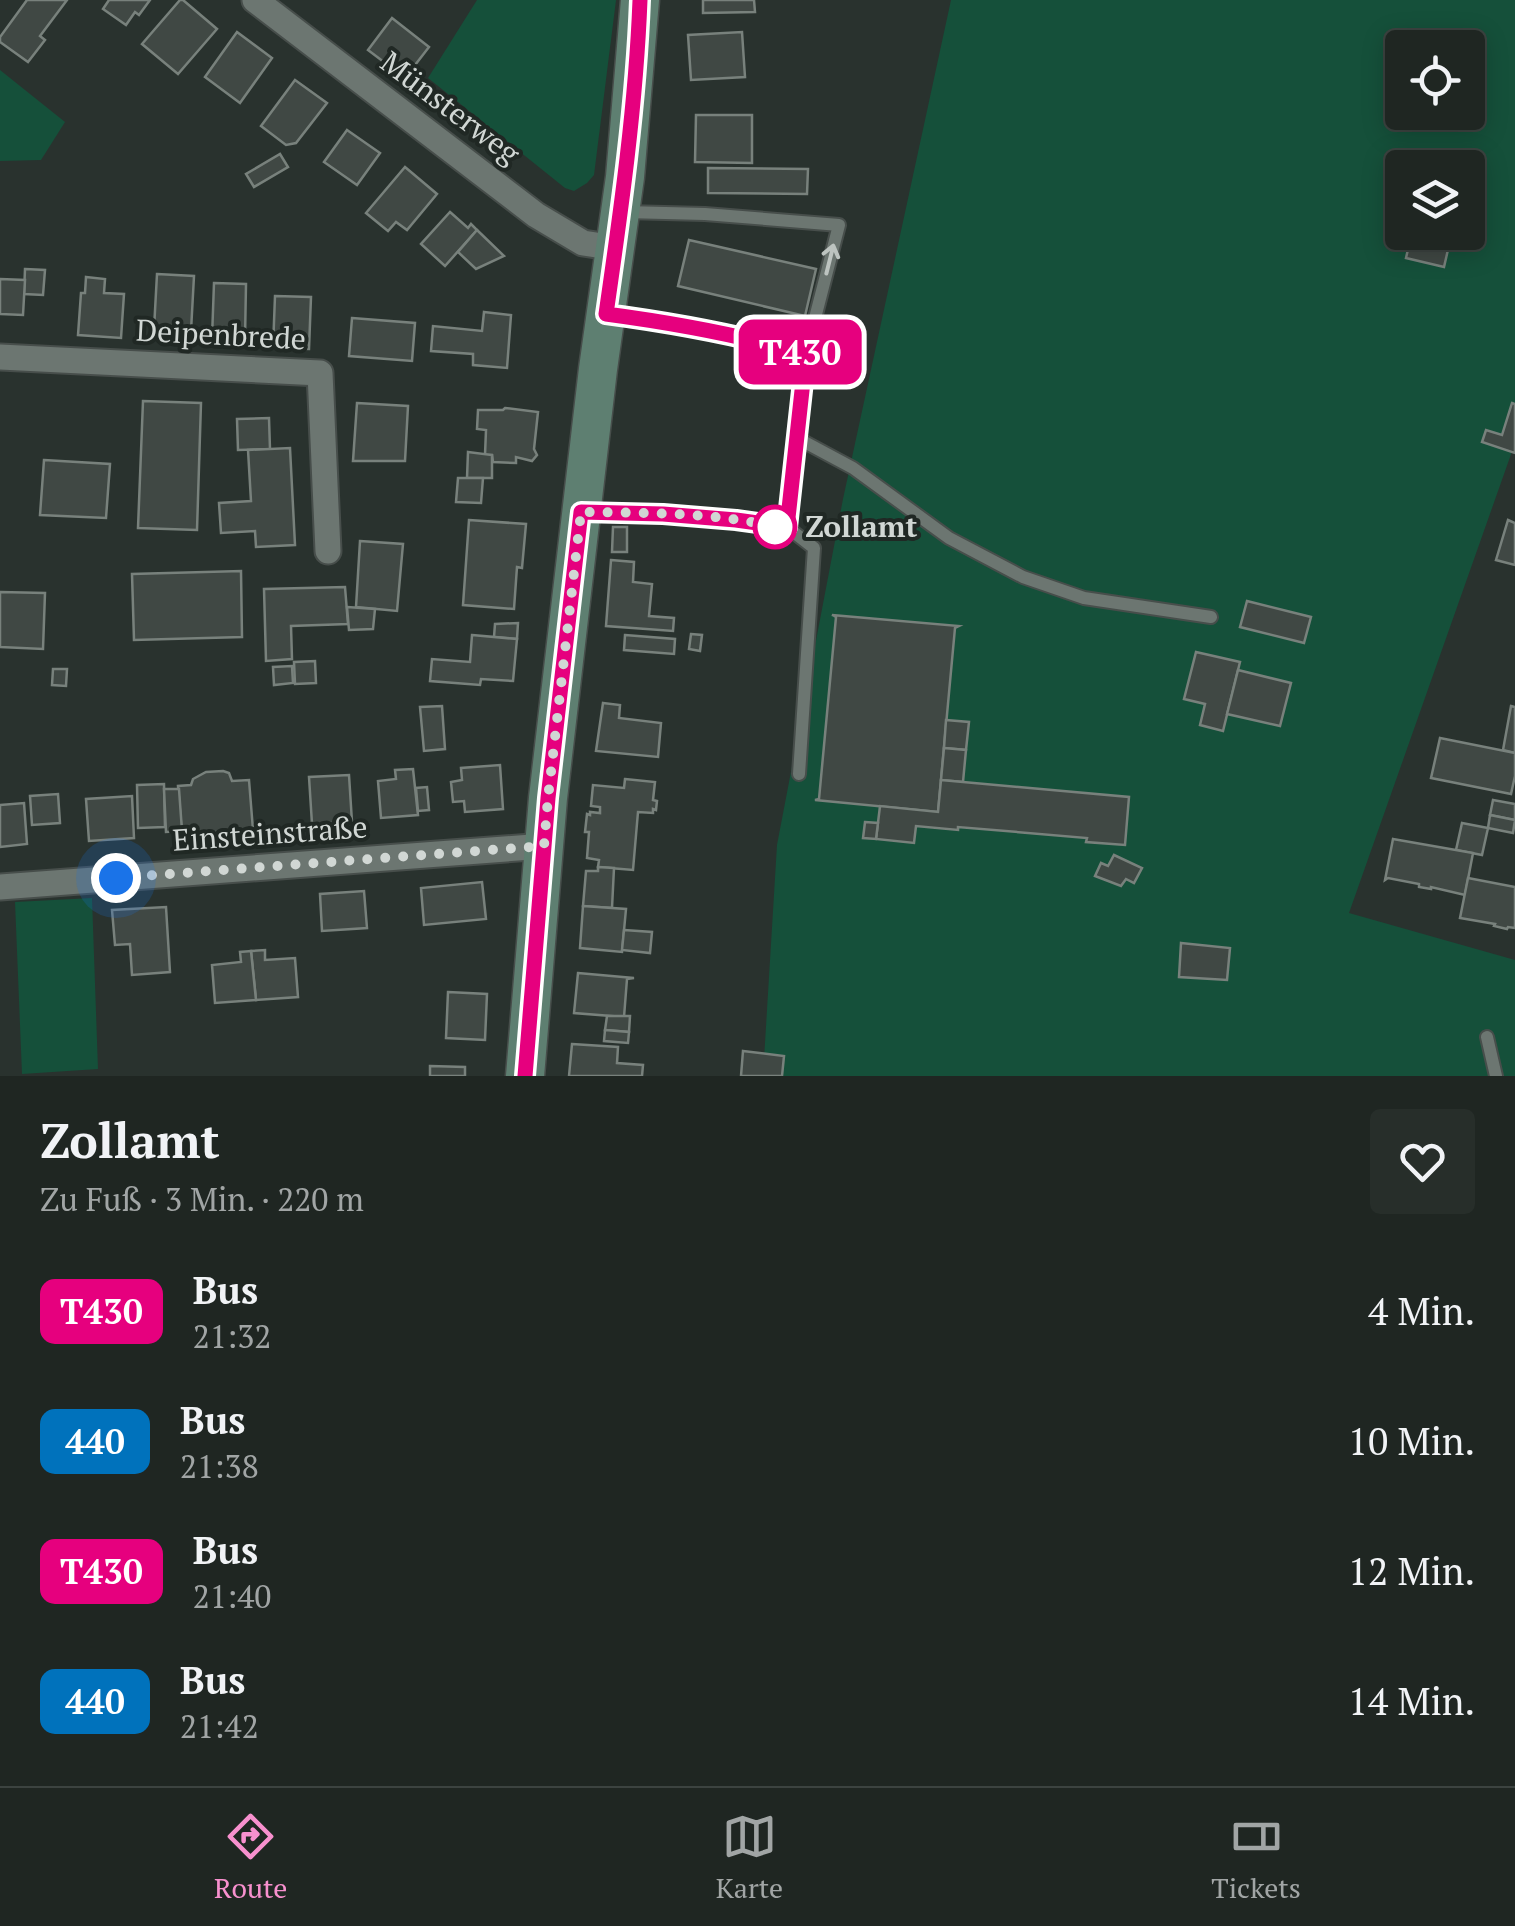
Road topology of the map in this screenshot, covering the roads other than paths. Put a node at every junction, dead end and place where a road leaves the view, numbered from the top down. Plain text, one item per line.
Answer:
1 (256, 0) edge
2 (640, 0) edge
3 (618, 230) junction
4 (606, 314) junction
5 (806, 354) junction
6 (0, 357) edge
7 (797, 438) junction
8 (581, 512) junction
9 (787, 527) junction
10 (328, 551) dead end
11 (1212, 617) dead end
12 (800, 774) dead end
13 (544, 846) junction
14 (0, 886) edge
15 (1487, 1037) dead end
16 (525, 1076) edge
17 (1496, 1076) edge

1 - 3 street, Münsterweg
2 - 3 street
3 - 4 street
5 -> 3 lane
4 - 5 lane
4 - 8 street
5 - 7 lane
6 - 10 street, Deipenbrede
7 - 9 lane
7 - 11 lane
8 - 9 lane
8 - 13 street
9 - 12 lane
13 - 14 street, Einsteinstraße
13 - 16 street
15 - 17 lane

